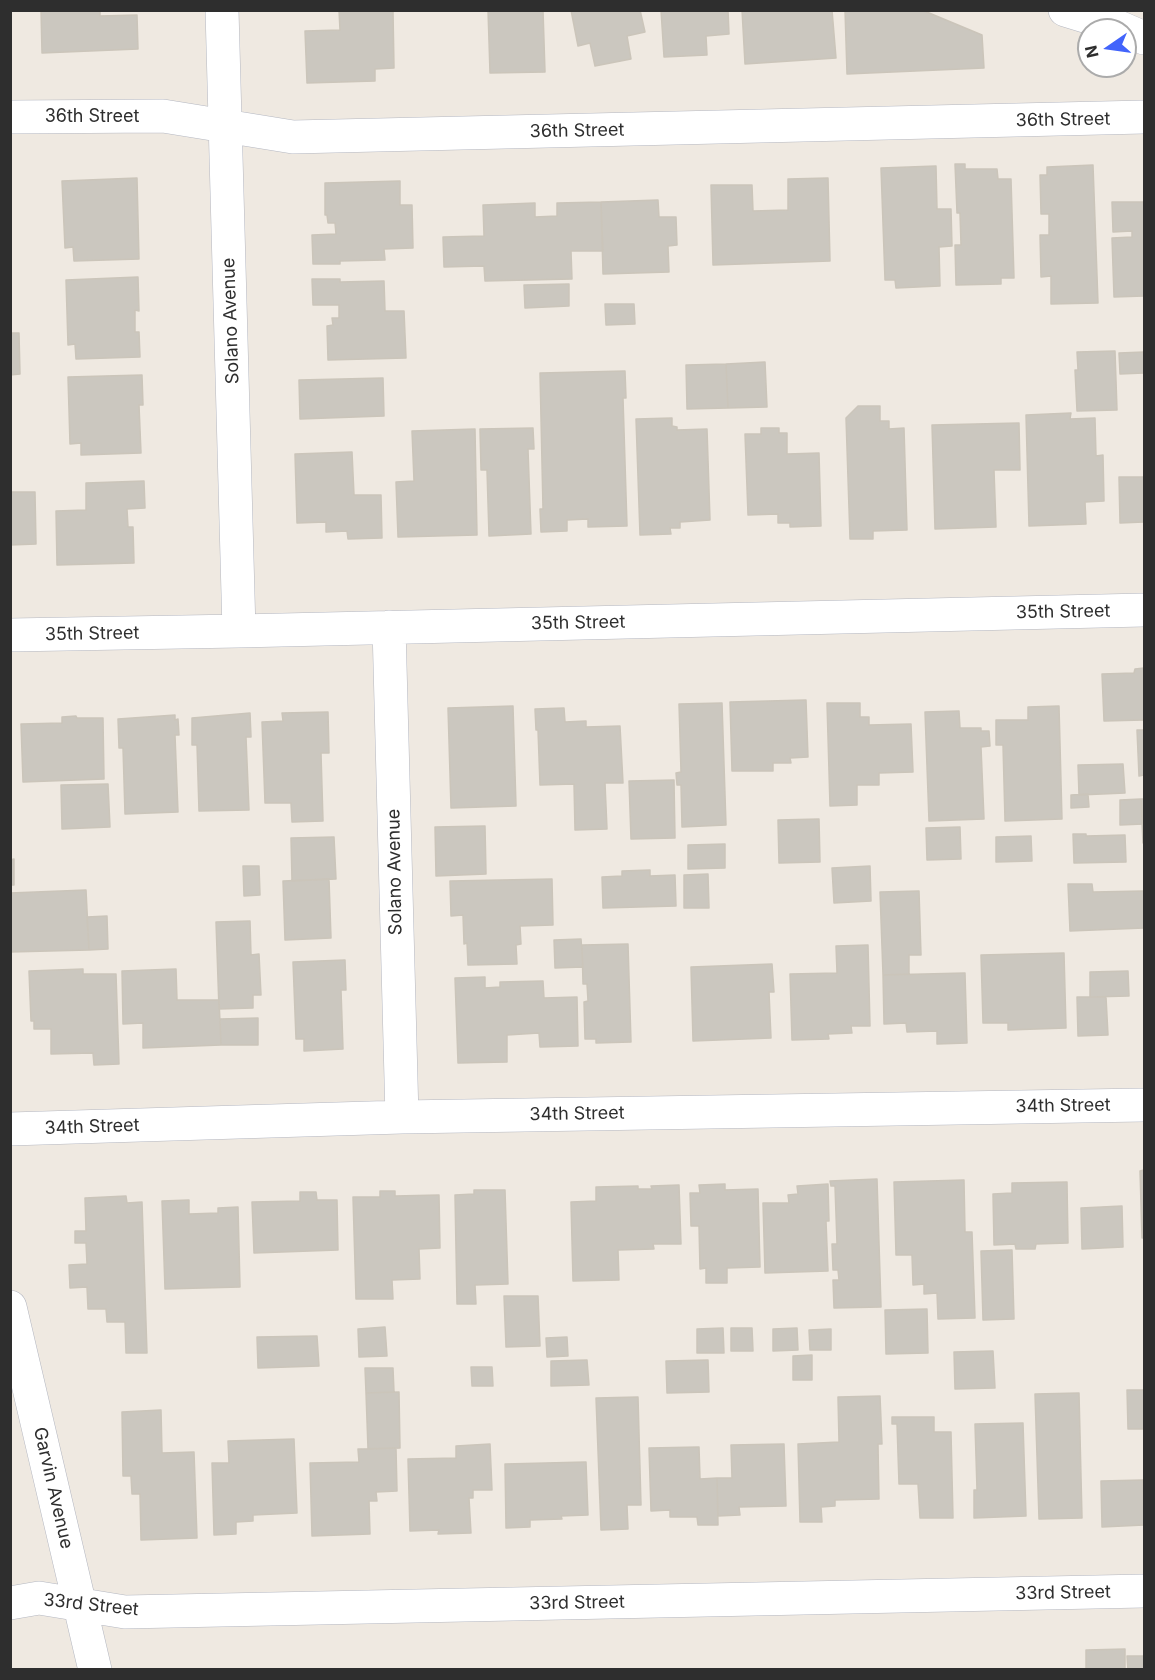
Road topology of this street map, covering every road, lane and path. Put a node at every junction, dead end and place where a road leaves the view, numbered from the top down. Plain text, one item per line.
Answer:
1 (222, 10) edge
2 (1065, 10) edge
3 (1144, 38) edge
4 (10, 117) edge
5 (1144, 117) edge
6 (225, 126) junction
7 (1144, 610) edge
8 (389, 627) junction
9 (239, 631) junction
10 (10, 635) edge
11 (1144, 1105) edge
12 (402, 1116) junction
13 (10, 1129) edge
14 (10, 1307) edge
15 (1144, 1591) edge
16 (10, 1603) edge
17 (80, 1605) junction
18 (95, 1670) edge

1 - 6 street, Solano Avenue
2 - 3 street
4 - 6 street, 36th Street
5 - 6 street, 36th Street
6 - 9 street, Solano Avenue
7 - 8 street, 35th Street
8 - 9 street, 35th Street
8 - 12 street, Solano Avenue
9 - 10 street, 35th Street
11 - 12 street, 34th Street
12 - 13 street, 34th Street
14 - 17 street, Garvin Avenue
15 - 17 street, 33rd Street
16 - 17 street, 33rd Street
17 - 18 street, Garvin Avenue

